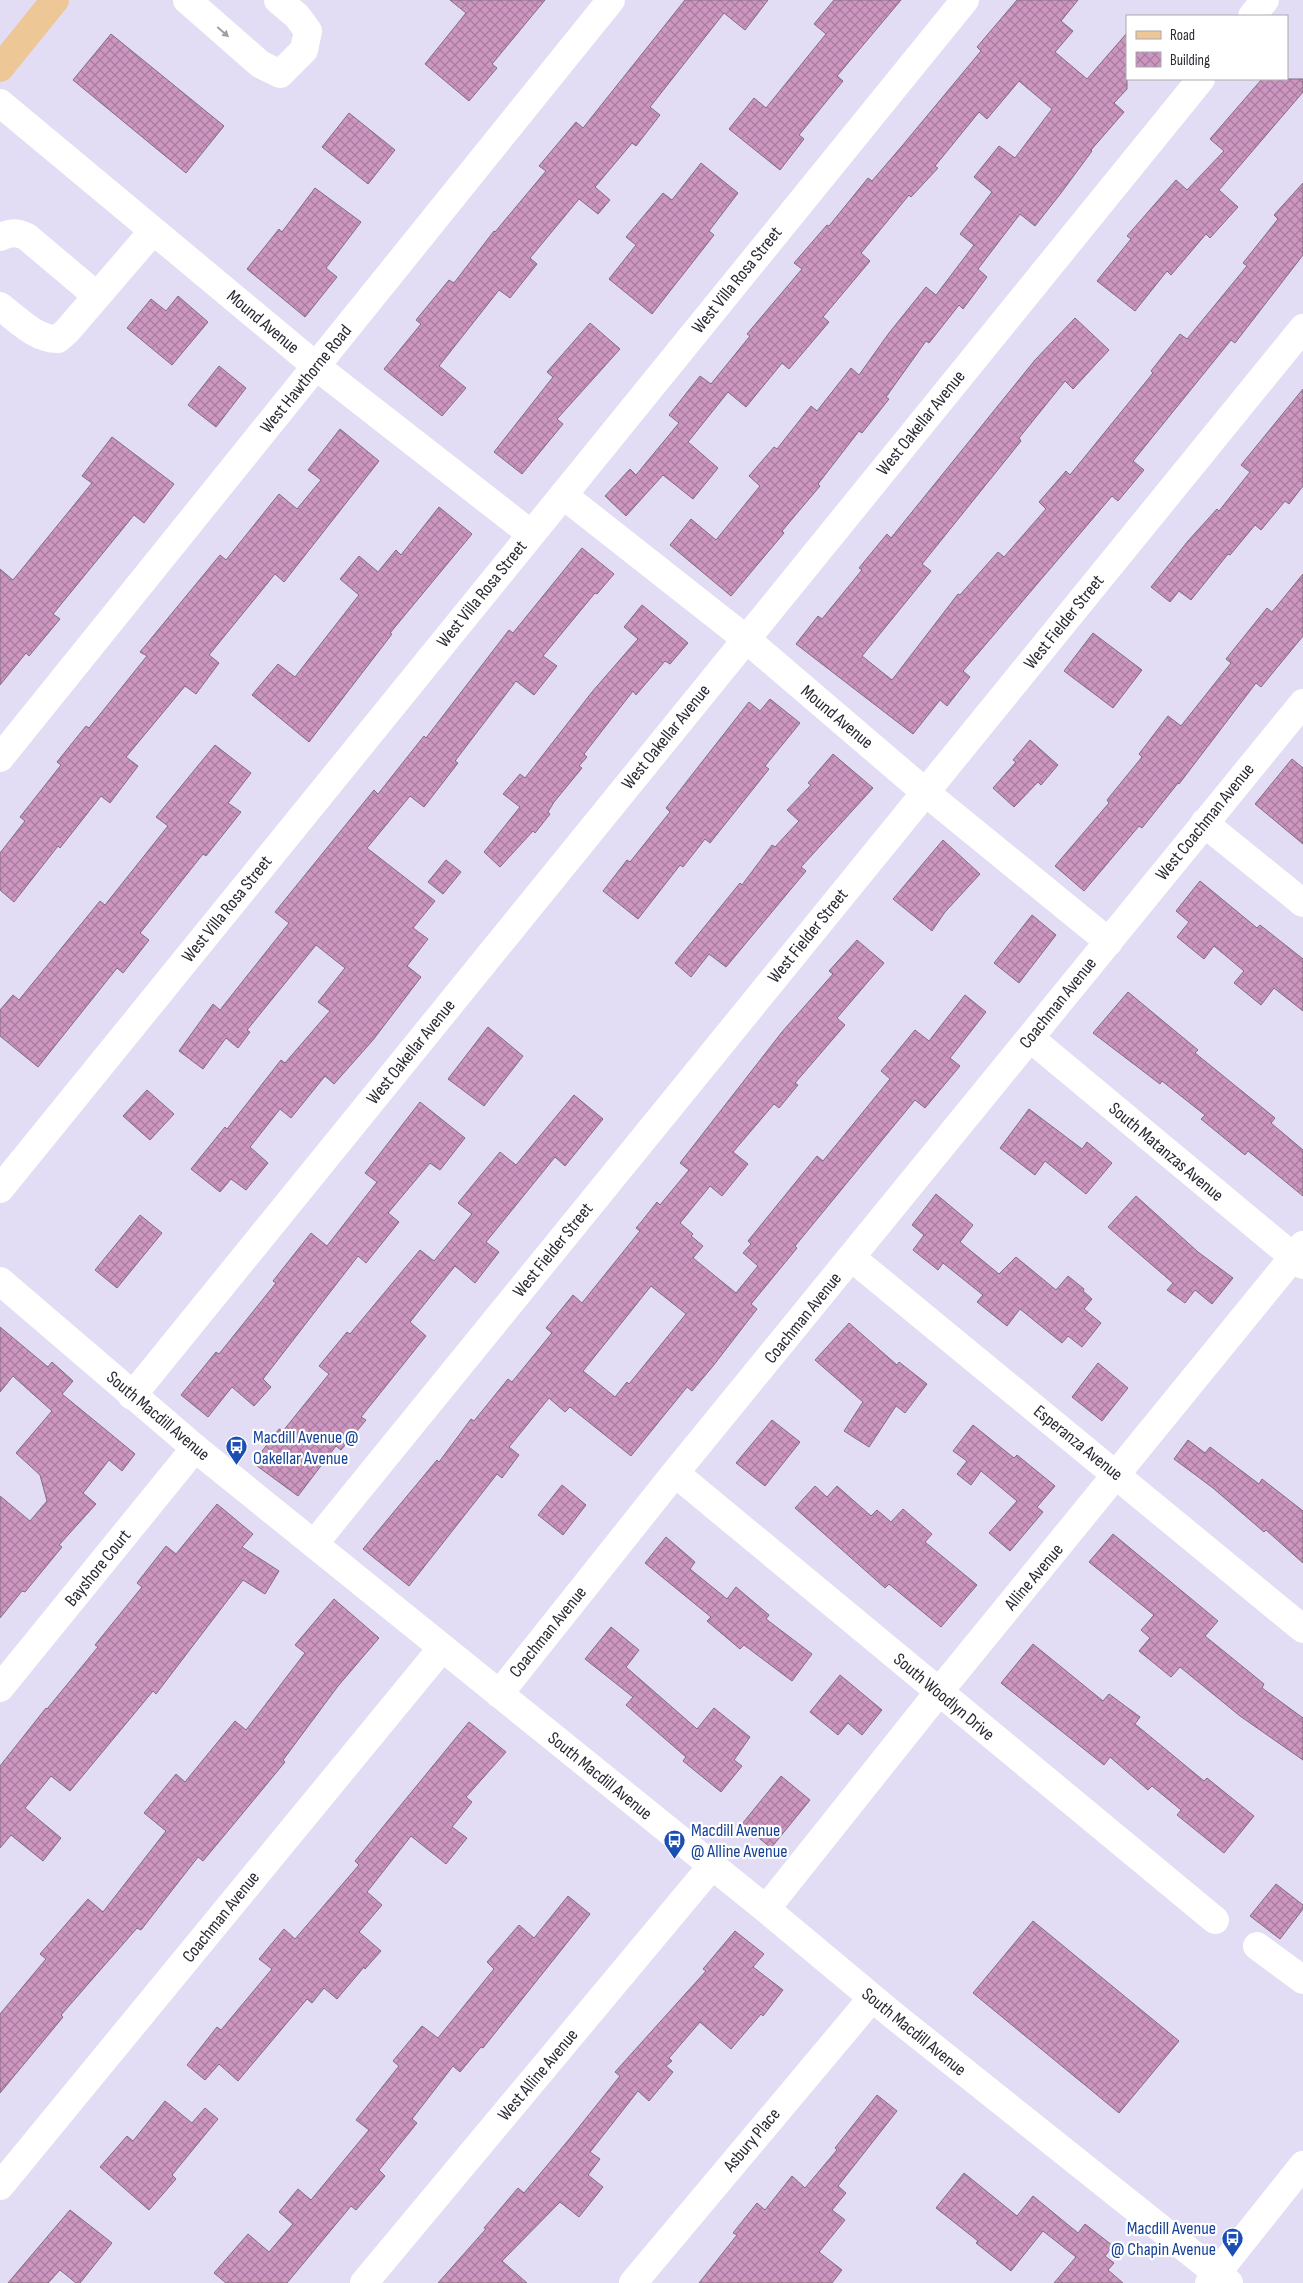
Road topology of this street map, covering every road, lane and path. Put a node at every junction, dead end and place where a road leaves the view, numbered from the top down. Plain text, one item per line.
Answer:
1 (186, 0) edge
2 (278, 0) edge
3 (612, 0) edge
4 (965, 0) edge
5 (1265, 0) edge
6 (48, 2) edge
7 (1253, 15) edge
8 (0, 68) edge
9 (1200, 80) edge
10 (0, 103) edge
11 (153, 231) junction
12 (0, 237) edge
13 (97, 296) junction
14 (0, 306) edge
15 (1303, 328) edge
16 (317, 367) junction
17 (563, 495) junction
18 (531, 534) junction
19 (746, 639) junction
20 (1303, 703) edge
21 (0, 758) edge
22 (925, 792) junction
23 (1204, 823) junction
24 (1303, 903) edge
25 (1109, 942) junction
26 (1030, 1038) junction
27 (0, 1189) edge
28 (1300, 1256) edge
29 (852, 1258) junction
30 (0, 1281) edge
31 (132, 1396) junction
32 (195, 1448) junction
33 (675, 1473) junction
34 (1117, 1476) junction
35 (314, 1544) junction
36 (1303, 1629) edge
37 (442, 1648) junction
38 (0, 1688) edge
39 (938, 1693) junction
40 (499, 1694) junction
41 (712, 1867) junction
42 (766, 1909) junction
43 (1215, 1920) dead end
44 (1257, 1946) dead end
45 (1303, 1980) edge
46 (872, 1998) junction
47 (1303, 2165) edge
48 (0, 2186) edge
49 (1219, 2280) edge
50 (364, 2283) edge
51 (633, 2283) edge

1 -> 2 street
3 - 16 street, West Hawthorne Road
4 - 17 street, West Villa Rosa Street
5 - 7 street
6 - 8 main road
9 - 19 street, West Oakellar Avenue
10 - 11 street, Mound Avenue
11 - 13 street
11 - 16 street, Mound Avenue
12 - 13 street
13 - 14 street
15 - 22 street, West Fielder Street
16 - 18 street, Mound Avenue
16 - 21 street, West Hawthorne Road
17 - 18 street, West Villa Rosa Street
17 - 19 street, Mound Avenue
18 - 27 street, West Villa Rosa Street
19 - 22 street, Mound Avenue
19 - 31 street, West Oakellar Avenue
20 - 23 street, West Coachman Avenue
22 - 25 street, Mound Avenue
22 - 35 street, West Fielder Street
23 - 24 street
23 - 25 street, West Coachman Avenue
25 - 26 street, Coachman Avenue
26 - 28 street, South Matanzas Avenue
26 - 29 street, Coachman Avenue
28 - 34 street, Alline Avenue
29 - 33 street, Coachman Avenue
29 - 34 street, Esperanza Avenue
30 - 31 street, South Macdill Avenue
31 - 32 street, South Macdill Avenue
32 - 35 street, South Macdill Avenue
32 - 38 street, Bayshore Court
33 - 39 street, South Woodlyn Drive
33 - 40 street, Coachman Avenue
34 - 36 street, Esperanza Avenue
34 - 39 street, Alline Avenue
35 - 37 street, South Macdill Avenue
37 - 40 street, South Macdill Avenue
37 - 48 street, Coachman Avenue
39 - 42 street, Alline Avenue
39 - 43 street, South Woodlyn Drive
40 - 41 street, South Macdill Avenue
41 - 42 street, South Macdill Avenue
41 - 50 street, West Alline Avenue
42 - 46 street, South Macdill Avenue
44 - 45 street
46 - 49 street, South Macdill Avenue
46 - 51 street, Asbury Place
47 - 49 street

